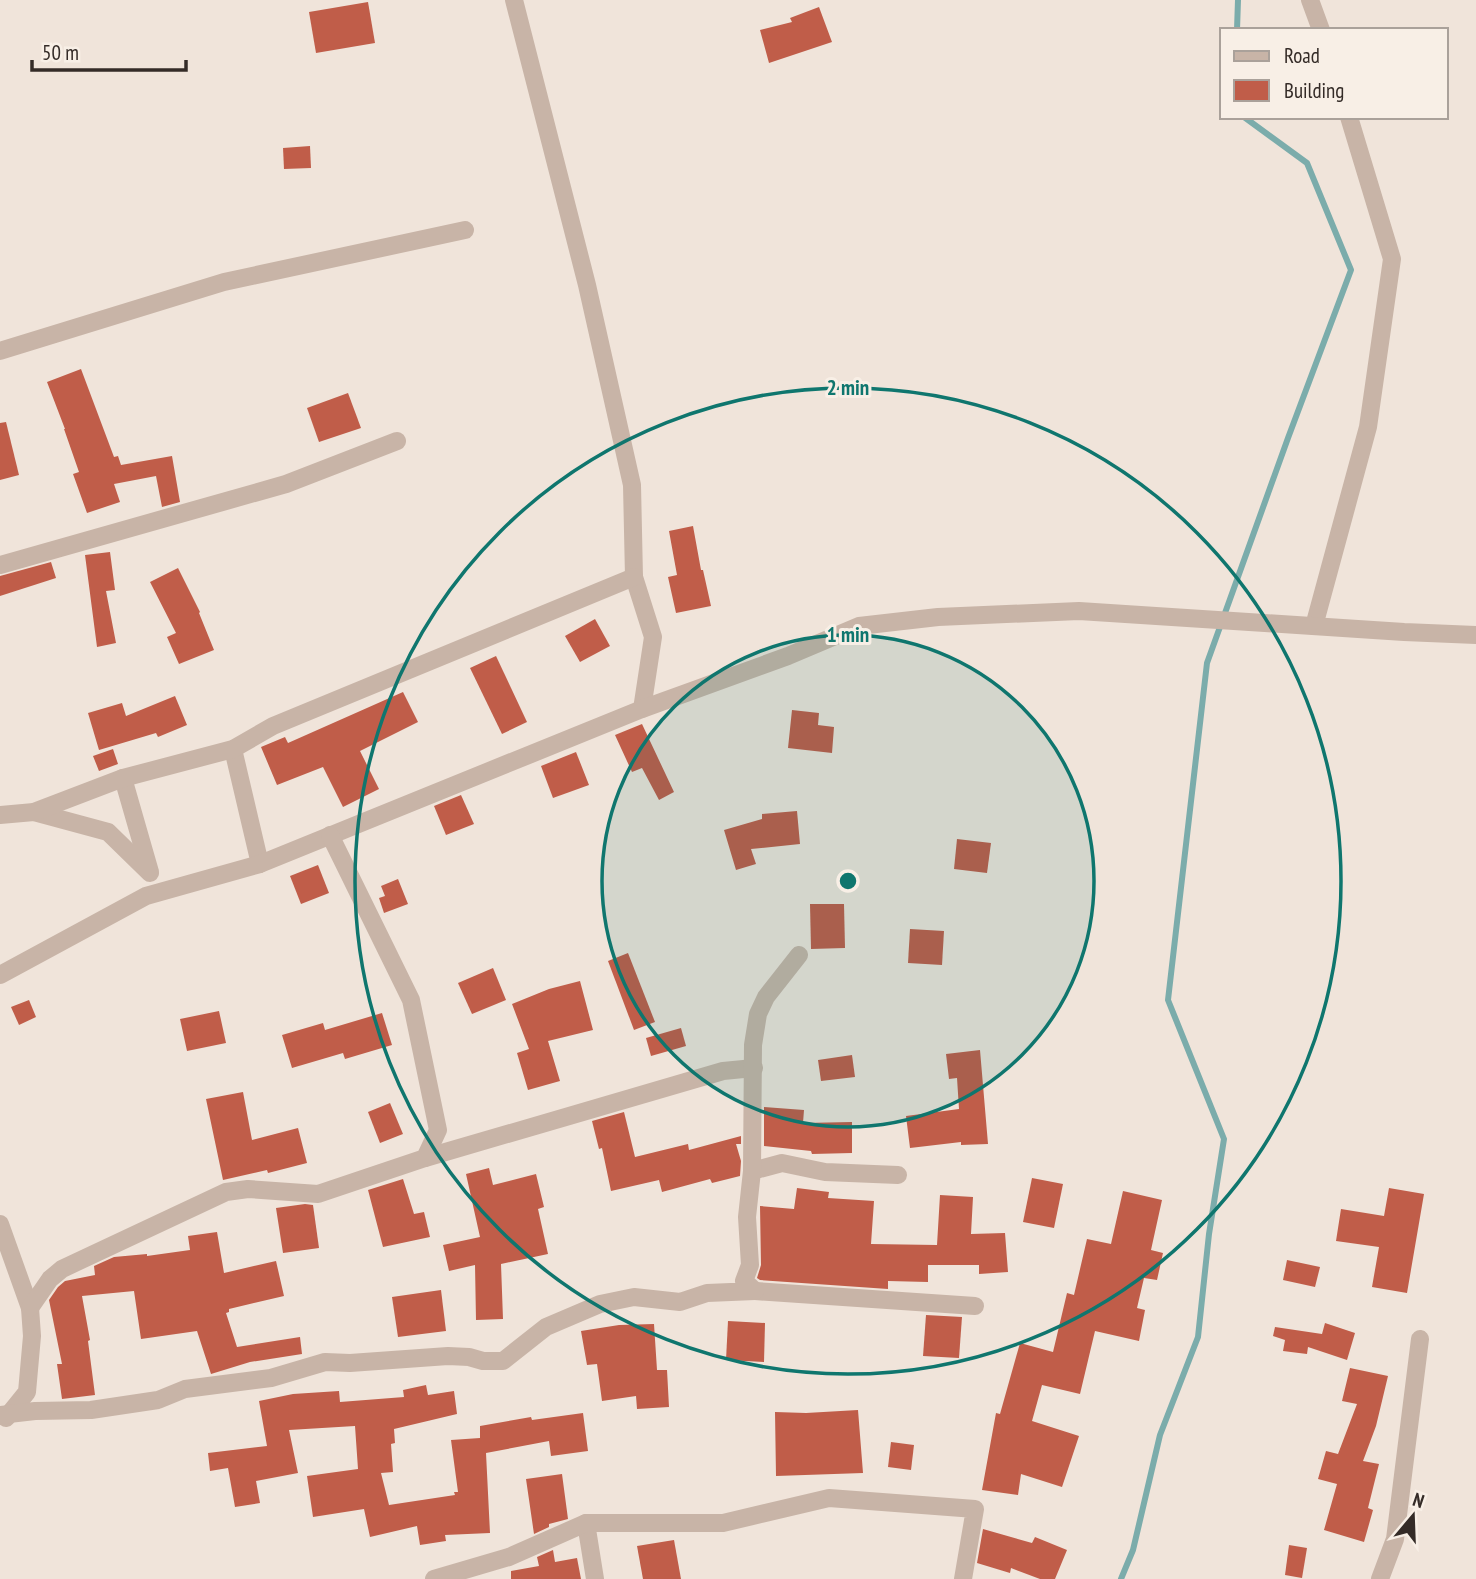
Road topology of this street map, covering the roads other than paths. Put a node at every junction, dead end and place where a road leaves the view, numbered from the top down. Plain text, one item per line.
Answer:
1 (514, 0) edge
2 (1310, 0) edge
3 (1320, 28) edge
4 (1350, 119) edge
5 (465, 230) dead end
6 (0, 351) edge
7 (397, 441) dead end
8 (0, 565) edge
9 (634, 577) junction
10 (1314, 626) junction
11 (1476, 635) edge
12 (642, 709) junction
13 (233, 749) junction
14 (123, 778) junction
15 (34, 812) junction
16 (0, 814) edge
17 (330, 835) junction
18 (260, 864) junction
19 (150, 873) junction
20 (146, 896) junction
21 (799, 955) dead end
22 (0, 975) edge
23 (754, 1068) junction
24 (425, 1158) junction
25 (751, 1171) junction
26 (898, 1175) dead end
27 (0, 1224) edge
28 (755, 1291) junction
29 (975, 1306) dead end
30 (30, 1308) junction
31 (1420, 1339) dead end
32 (27, 1392) junction
33 (35, 1411) junction
34 (3, 1419) edge
35 (586, 1523) junction
36 (434, 1579) edge
37 (595, 1579) edge
38 (963, 1579) edge
39 (1380, 1579) edge

1 - 9 street
2 - 3 street
4 - 10 street
5 - 6 street
7 - 8 street
9 - 12 street
9 - 13 street
10 - 11 street
10 - 12 street
12 - 17 street
13 - 14 street
13 - 18 street
14 - 15 street
14 - 19 street
15 - 16 street
15 - 19 street
17 - 18 street
17 - 24 street
18 - 20 street
19 - 20 street
20 - 22 street
21 - 23 street
23 - 24 street
23 - 25 street
24 - 30 street
25 - 26 street
25 - 28 street
27 - 30 street
28 - 29 street
28 - 33 street
30 - 32 street
31 - 39 street
32 - 33 street
32 - 34 street
33 - 34 street
35 - 36 street
35 - 37 street
35 - 38 street

